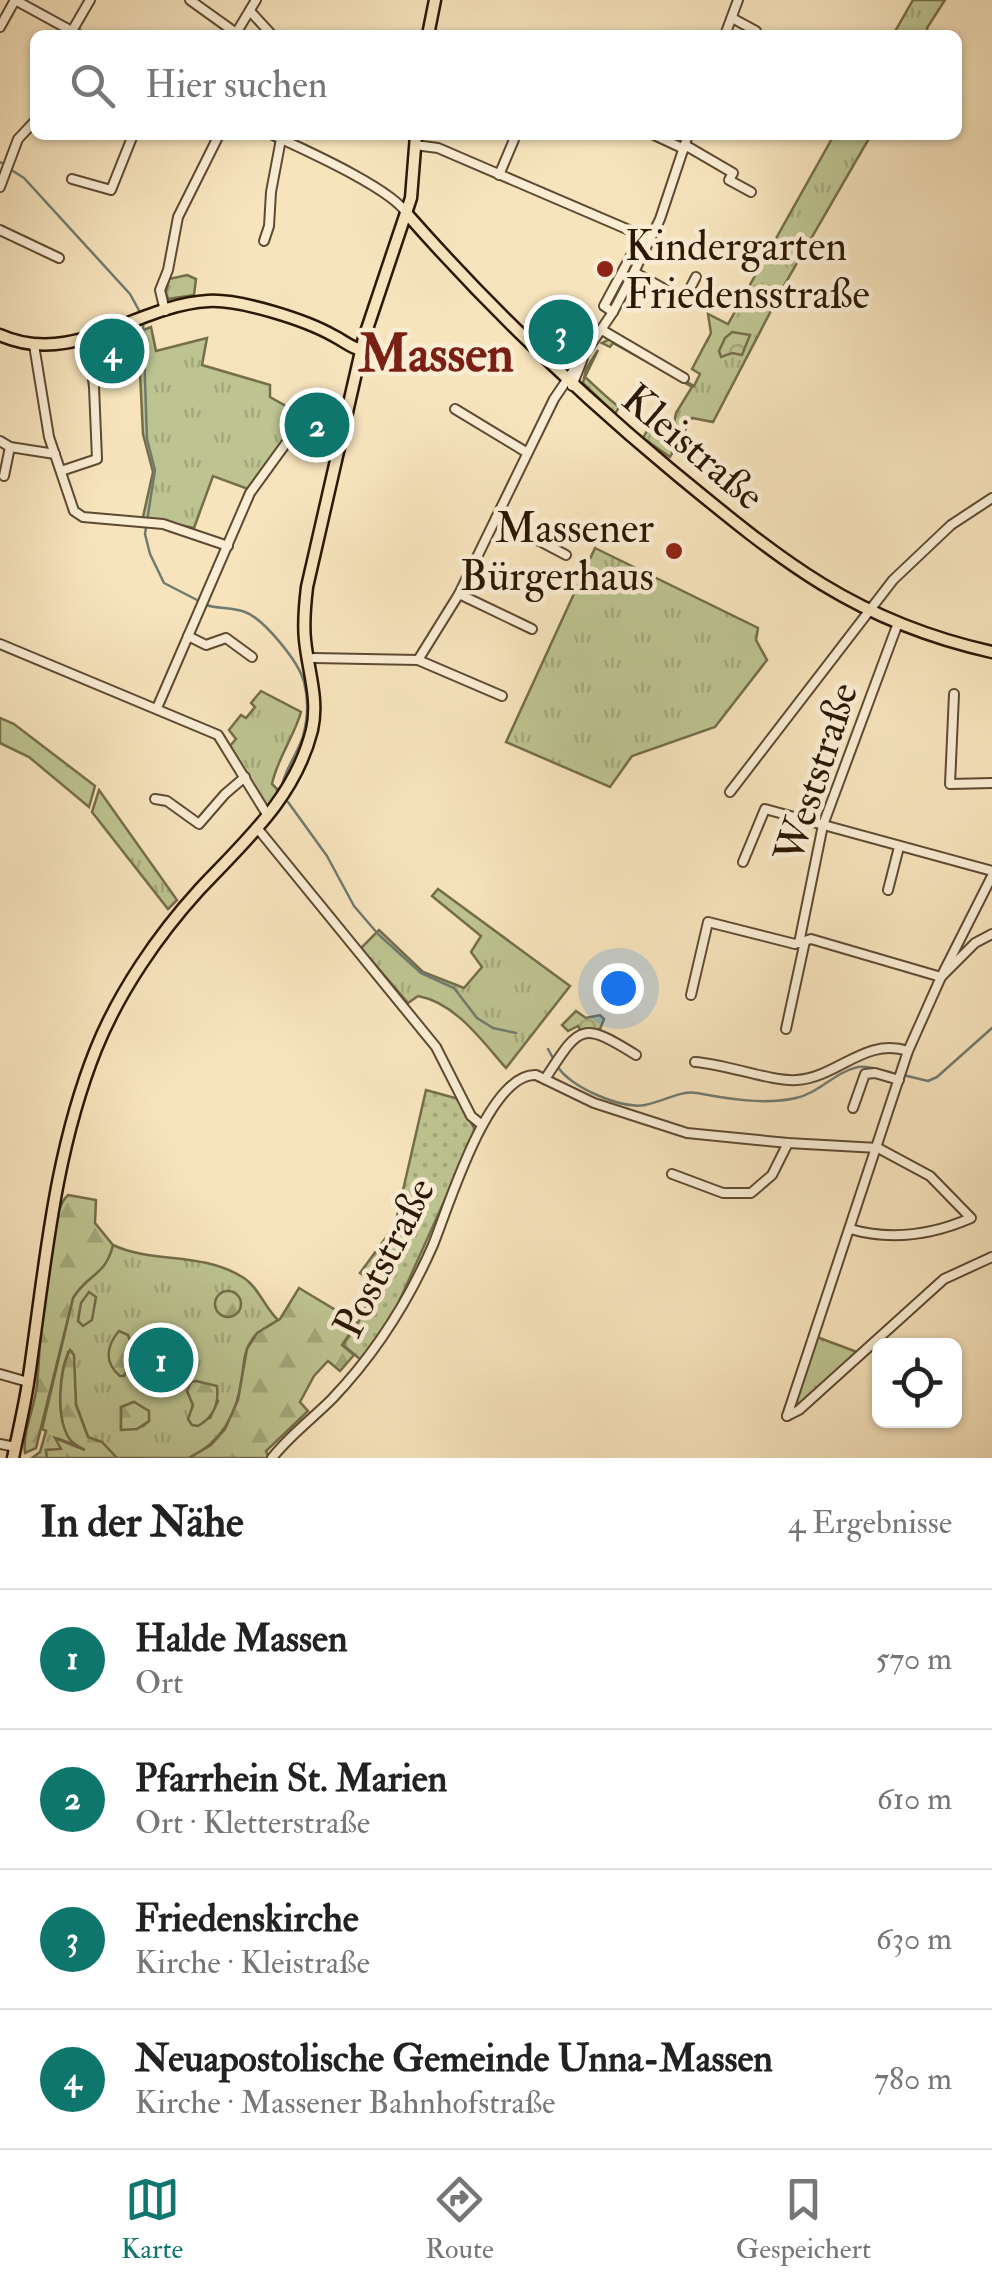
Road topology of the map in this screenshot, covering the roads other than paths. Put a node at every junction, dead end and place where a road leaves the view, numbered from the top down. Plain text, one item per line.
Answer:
1 (15, 0) edge
2 (90, 0) edge
3 (190, 0) edge
4 (256, 0) edge
5 (436, 0) edge
6 (738, 0) edge
7 (250, 12) junction
8 (732, 18) junction
9 (0, 27) edge
10 (70, 30) edge
11 (76, 30) edge
12 (231, 30) edge
13 (239, 30) edge
14 (267, 30) edge
15 (429, 30) edge
16 (727, 30) edge
17 (754, 30) edge
18 (30, 126) edge
19 (131, 140) edge
20 (217, 140) edge
21 (277, 140) edge
22 (283, 140) edge
23 (415, 140) edge
24 (514, 140) edge
25 (666, 140) edge
26 (686, 140) edge
27 (684, 147) junction
28 (498, 175) junction
29 (72, 180) dead end
30 (0, 187) edge
31 (751, 192) dead end
32 (406, 214) junction
33 (0, 230) edge
34 (646, 237) junction
35 (264, 241) dead end
36 (59, 258) dead end
37 (634, 272) junction
38 (696, 277) dead end
39 (164, 311) junction
40 (613, 312) junction
41 (602, 330) junction
42 (0, 335) edge
43 (88, 339) junction
44 (363, 344) junction
45 (34, 345) junction
46 (684, 378) dead end
47 (569, 383) junction
48 (314, 406) dead end
49 (455, 410) dead end
50 (0, 441) edge
51 (10, 447) junction
52 (526, 452) junction
53 (55, 454) junction
54 (60, 471) junction
55 (4, 476) dead end
56 (992, 498) edge
57 (496, 518) junction
58 (228, 546) junction
59 (566, 555) dead end
60 (458, 594) junction
61 (868, 611) junction
62 (898, 623) junction
63 (532, 629) dead end
64 (188, 636) junction
65 (0, 644) edge
66 (992, 652) edge
67 (252, 657) dead end
68 (314, 658) dead end
69 (418, 660) junction
70 (954, 694) dead end
71 (502, 696) dead end
72 (157, 708) junction
73 (245, 778) junction
74 (992, 783) edge
75 (730, 792) dead end
76 (155, 799) dead end
77 (268, 816) junction
78 (822, 825) junction
79 (258, 828) junction
80 (899, 847) junction
81 (743, 862) dead end
82 (992, 873) edge
83 (888, 890) dead end
84 (992, 934) edge
85 (802, 942) junction
86 (941, 976) junction
87 (691, 995) dead end
88 (786, 1029) dead end
89 (908, 1051) junction
90 (636, 1055) dead end
91 (695, 1062) dead end
92 (900, 1076) junction
93 (545, 1079) junction
94 (853, 1108) dead end
95 (482, 1125) junction
96 (788, 1143) junction
97 (878, 1148) junction
98 (672, 1174) dead end
99 (982, 1212) dead end
100 (971, 1218) junction
101 (850, 1229) junction
102 (992, 1257) edge
103 (0, 1374) edge
104 (28, 1382) junction
105 (0, 1444) edge
106 (14, 1453) edge
107 (272, 1458) edge

1 - 9 street
1 - 10 street
2 - 11 street
3 - 12 street
4 - 7 street
5 - 15 main road
6 - 8 street
7 - 13 street
7 - 14 street
8 - 16 street
8 - 17 street
18 - 30 street
19 - 29 street
20 - 39 street
21 - 35 street
22 - 32 street
23 - 28 street
23 - 32 main road
24 - 28 street
25 - 27 street
26 - 27 street
27 - 31 street
27 - 34 street
28 - 34 street
32 - 44 main road
32 - 47 main road, Kleistraße
33 - 36 street
34 - 37 street
34 - 40 street
37 - 38 street
37 - 40 street
39 - 43 main road
39 - 44 main road
40 - 41 street
41 - 46 street
41 - 47 street
42 - 45 main road
43 - 45 main road
43 - 54 street
44 - 77 main road
45 - 53 street
47 - 52 street
47 - 61 main road, Kleistraße
48 - 58 street
49 - 52 street
50 - 51 street
51 - 53 street
51 - 55 street
52 - 57 street
53 - 54 street
54 - 58 street
56 - 61 street
57 - 59 street
57 - 60 street
58 - 64 street
60 - 63 street
60 - 69 street
61 - 62 main road, Kleistraße
61 - 75 street
62 - 66 main road, Kleistraße
62 - 78 street, Weststraße
64 - 67 street
64 - 72 street
65 - 72 street
68 - 69 street
69 - 71 street
70 - 74 street
72 - 73 street
73 - 76 street
73 - 77 street
77 - 79 main road
78 - 80 street
78 - 81 street
78 - 85 street, Weststraße
79 - 95 street
79 - 104 main road
80 - 82 street
80 - 83 street
82 - 86 street
84 - 86 street
85 - 86 street
85 - 87 street
85 - 88 street, Weststraße
86 - 89 street
89 - 91 street
89 - 92 street
90 - 93 street
92 - 94 street
92 - 97 street
93 - 95 street, Poststraße
93 - 96 street
95 - 107 street, Poststraße
96 - 97 street
96 - 98 street
97 - 100 street
97 - 101 street
99 - 100 street
100 - 101 street
101 - 102 street
103 - 104 street
104 - 106 main road
105 - 106 street

